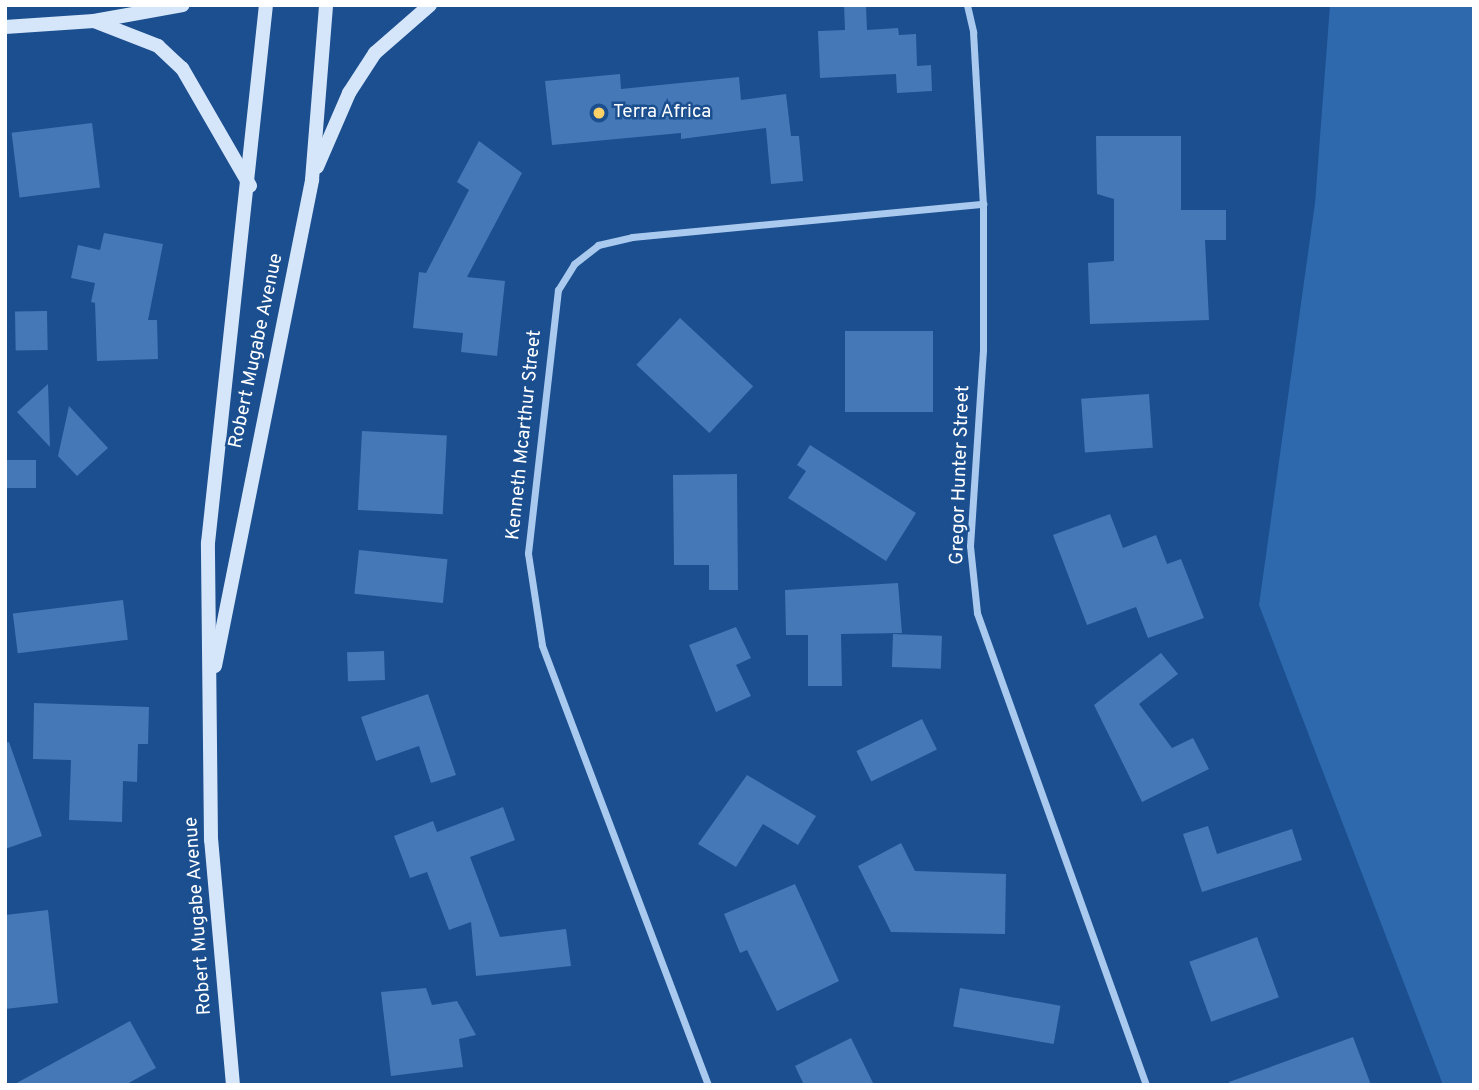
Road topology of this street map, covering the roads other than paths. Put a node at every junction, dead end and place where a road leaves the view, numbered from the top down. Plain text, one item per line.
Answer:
1 (183, 5) edge
2 (267, 5) edge
3 (326, 5) edge
4 (430, 5) edge
5 (967, 5) edge
6 (94, 21) junction
7 (5, 27) edge
8 (312, 180) junction
9 (250, 186) junction
10 (983, 204) junction
11 (208, 702) junction
12 (233, 1085) edge
13 (708, 1085) edge
14 (1146, 1085) edge

1 - 6 main road
2 - 9 main road, Robert Mugabe Avenue
3 - 8 main road, Robert Mugabe Avenue
4 - 8 main road
5 - 10 street, Gregor Hunter Street
6 - 7 main road
6 - 9 main road
8 - 11 main road, Robert Mugabe Avenue
9 - 11 main road, Robert Mugabe Avenue
10 - 13 street, Kenneth Mcarthur Street
10 - 14 street, Gregor Hunter Street
11 - 12 main road, Robert Mugabe Avenue

